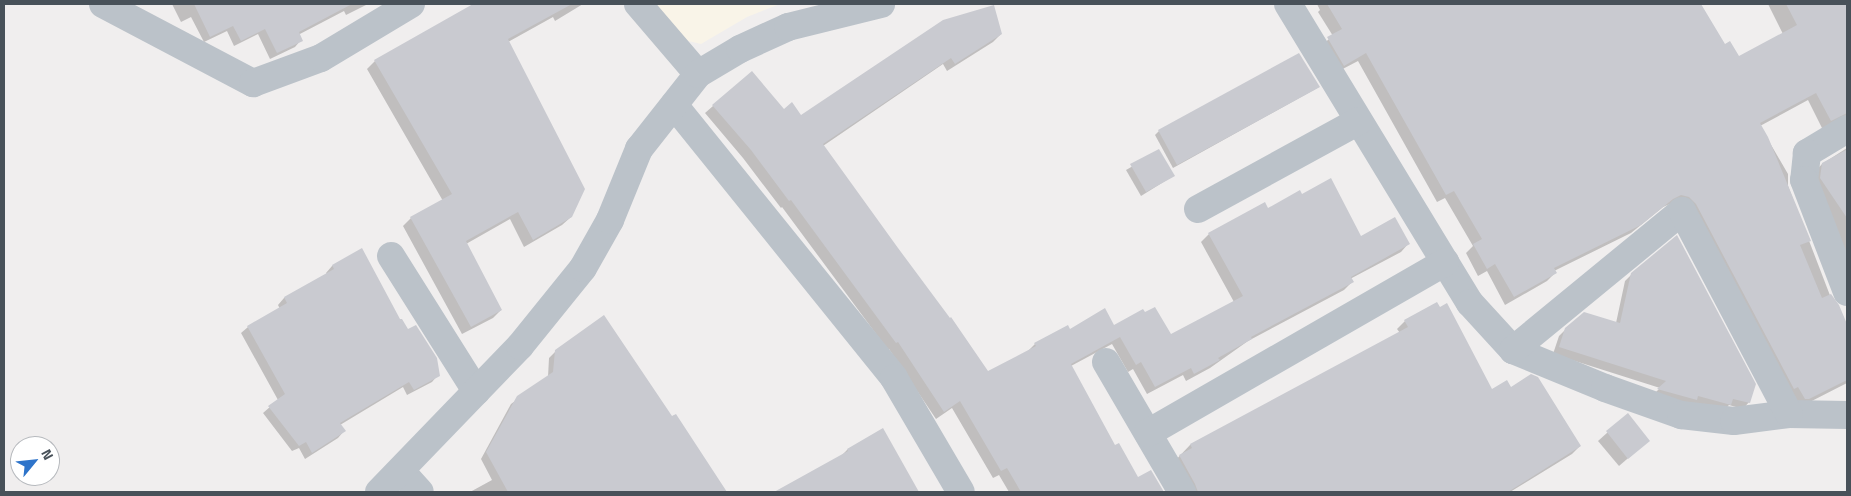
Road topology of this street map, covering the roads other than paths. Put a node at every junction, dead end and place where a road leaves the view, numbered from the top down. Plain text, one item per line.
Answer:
1 (411, 4) edge
2 (638, 4) edge
3 (881, 4) edge
4 (1288, 4) edge
5 (115, 7) edge
6 (698, 74) junction
7 (674, 105) junction
8 (1359, 121) junction
9 (1847, 129) edge
10 (1198, 208) dead end
11 (391, 256) dead end
12 (1445, 262) junction
13 (1847, 292) edge
14 (1513, 350) junction
15 (1106, 362) dead end
16 (476, 391) junction
17 (1789, 414) junction
18 (1847, 415) edge
19 (1148, 434) junction
20 (400, 471) junction
21 (379, 492) edge
22 (420, 492) edge
23 (961, 492) edge
24 (1182, 492) edge

1 - 5 street
2 - 6 street
3 - 6 street
4 - 8 street
6 - 7 street
7 - 16 street
7 - 23 street
8 - 10 street
8 - 12 street
9 - 13 street
11 - 16 street
12 - 14 street
12 - 19 street
14 - 17 street
14 - 17 street
15 - 19 street
16 - 20 street
17 - 18 street
19 - 24 street
20 - 21 street
20 - 22 street

